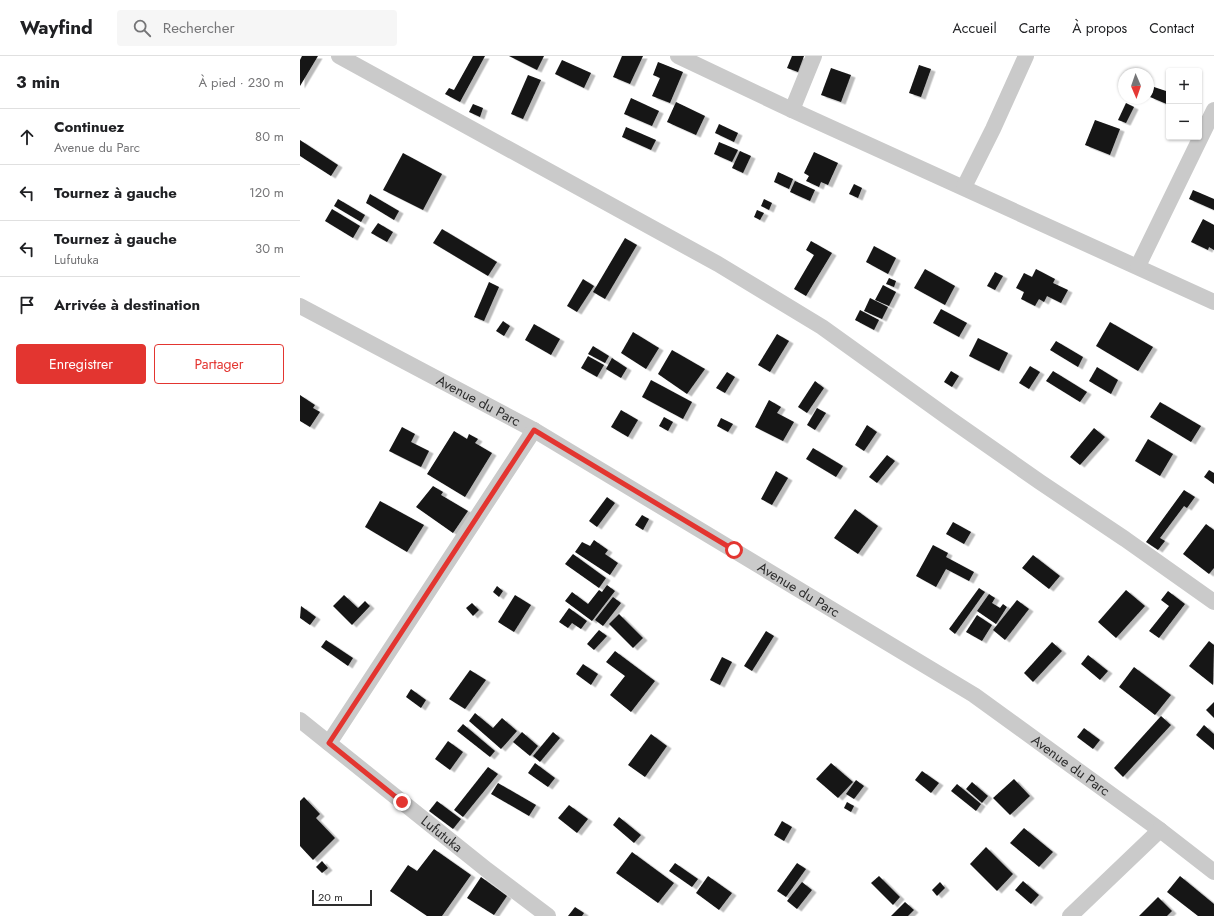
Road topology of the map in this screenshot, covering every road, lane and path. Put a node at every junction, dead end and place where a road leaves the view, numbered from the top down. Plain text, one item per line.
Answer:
1 (339, 56) edge
2 (678, 56) edge
3 (814, 56) edge
4 (1026, 56) edge
5 (792, 110) junction
6 (1214, 110) edge
7 (964, 187) junction
8 (1138, 266) junction
9 (1214, 302) edge
10 (300, 306) edge
11 (534, 430) junction
12 (1214, 602) edge
13 (300, 720) edge
14 (329, 743) junction
15 (1160, 830) junction
16 (1214, 872) edge
17 (548, 916) edge
18 (1070, 916) edge

1 - 12 street
2 - 5 street
3 - 5 street
4 - 7 street
5 - 7 street
6 - 8 street
7 - 8 street
8 - 9 street
10 - 11 street, Avenue du Parc
11 - 14 street
11 - 15 street, Avenue du Parc
13 - 14 street, Lufutuka
14 - 17 street, Lufutuka
15 - 16 street, Avenue du Parc
15 - 18 street

